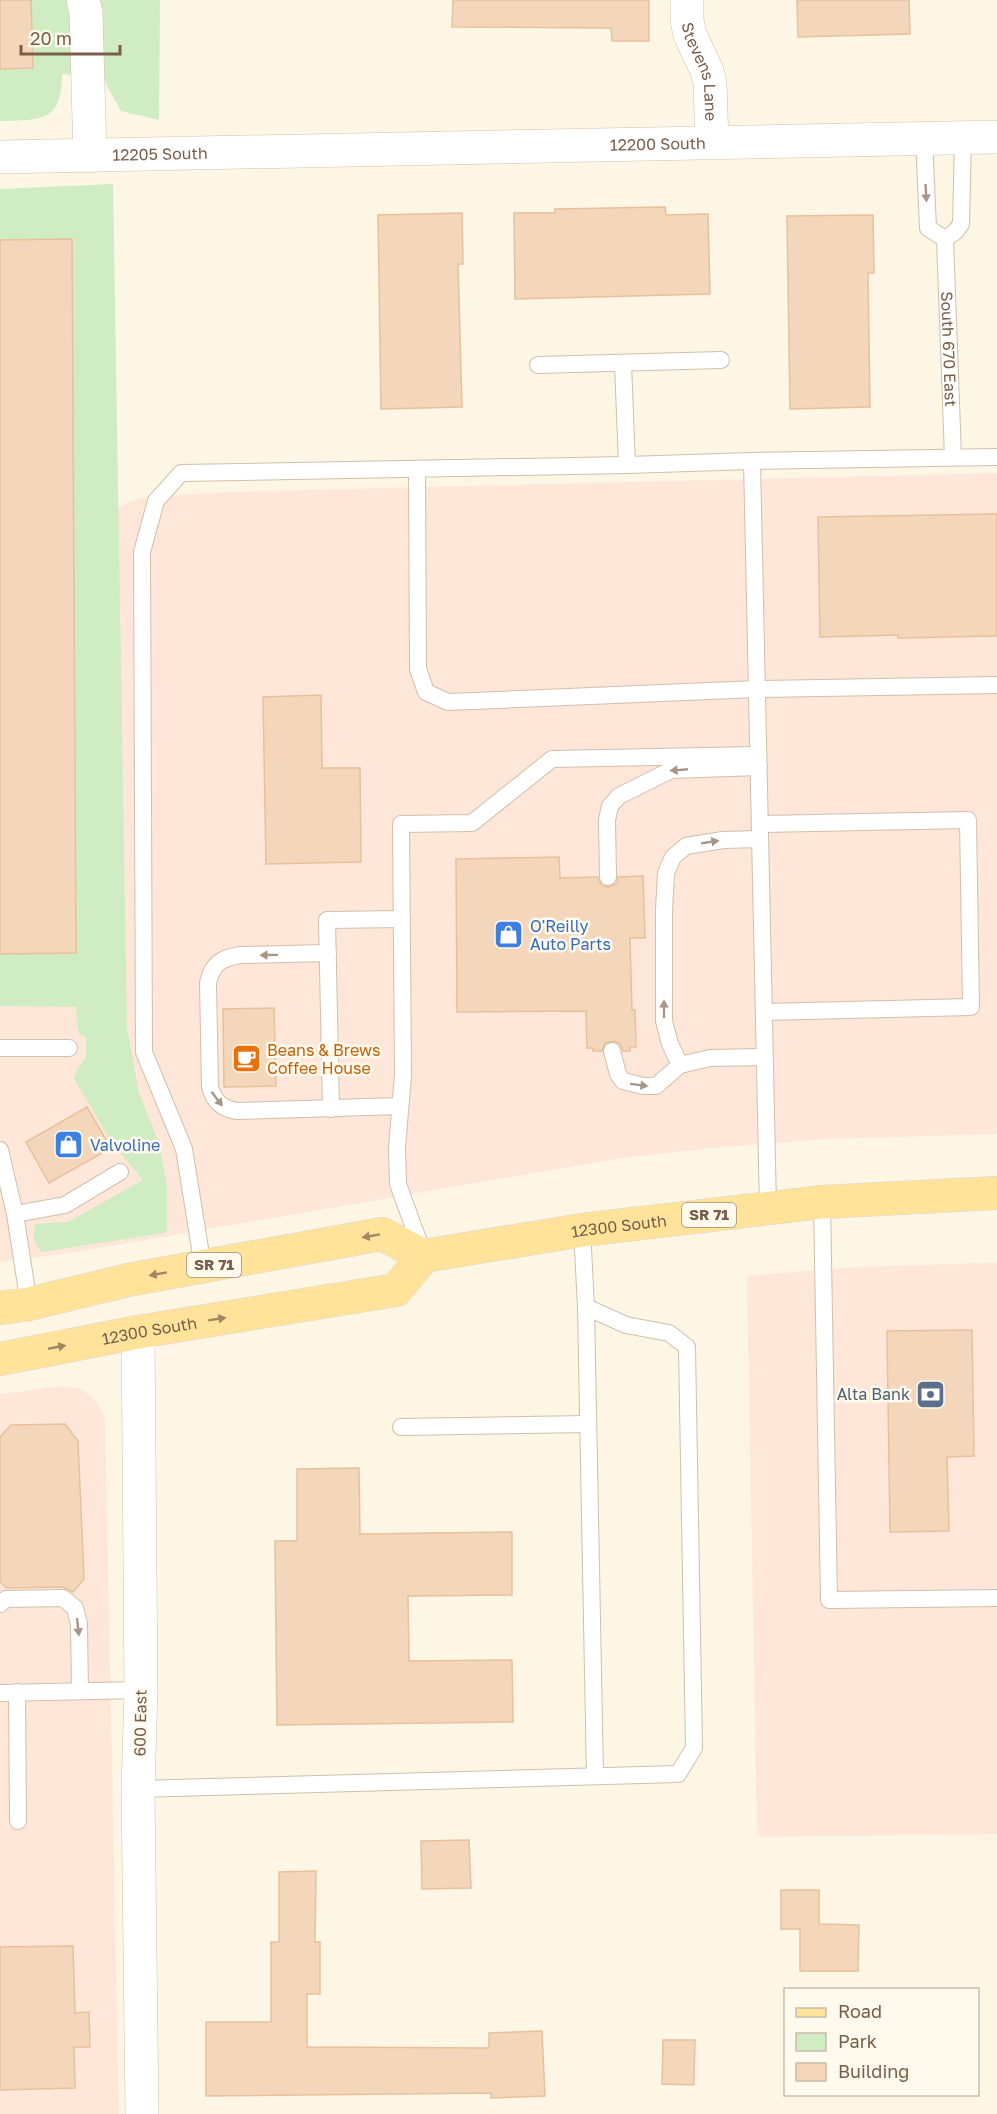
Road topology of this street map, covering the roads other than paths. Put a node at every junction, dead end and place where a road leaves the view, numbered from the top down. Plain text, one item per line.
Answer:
1 (83, 0) edge
2 (687, 0) edge
3 (997, 137) edge
4 (924, 138) junction
5 (963, 138) junction
6 (712, 142) junction
7 (321, 149) joint
8 (90, 156) junction
9 (0, 157) edge
10 (945, 239) junction
11 (720, 360) dead end
12 (623, 364) junction
13 (538, 365) dead end
14 (954, 457) junction
15 (997, 458) edge
16 (752, 461) junction
17 (627, 465) junction
18 (417, 469) junction
19 (997, 685) edge
20 (757, 689) junction
21 (759, 761) junction
22 (760, 832) junction
23 (608, 877) dead end
24 (402, 919) junction
25 (327, 953) junction
26 (764, 1012) junction
27 (0, 1048) edge
28 (69, 1048) dead end
29 (612, 1051) dead end
30 (765, 1057) junction
31 (680, 1065) junction
32 (400, 1106) junction
33 (331, 1109) junction
34 (0, 1150) edge
35 (120, 1172) dead end
36 (997, 1194) edge
37 (822, 1202) junction
38 (768, 1208) junction
39 (15, 1214) junction
40 (582, 1230) junction
41 (424, 1256) junction
42 (203, 1267) junction
43 (14, 1306) edge
44 (586, 1307) junction
45 (138, 1332) junction
46 (0, 1359) edge
47 (588, 1425) junction
48 (401, 1427) dead end
49 (997, 1599) edge
50 (0, 1605) edge
51 (141, 1690) junction
52 (80, 1691) junction
53 (8, 1693) edge
54 (595, 1776) junction
55 (138, 1789) junction
56 (18, 1821) dead end
57 (142, 2114) edge

1 - 8 street
2 - 6 street, Stevens Lane
3 - 5 street, 12200 South
4 - 5 street, 12200 South
4 - 6 street, 12200 South
4 -> 10 lane
5 - 10 lane
6 - 7 street, 12200 South
7 - 8 street, 12205 South
8 - 9 street, 12205 South
10 - 14 lane, South 670 East
11 - 12 lane
12 - 13 lane
12 - 17 lane
14 - 15 lane
14 - 16 lane
16 - 17 lane
16 - 20 lane
17 - 18 lane
18 - 20 lane
18 - 42 lane
19 - 20 lane
20 - 21 lane
21 - 22 lane
21 -> 23 lane
21 - 24 lane
22 - 26 lane
22 - 26 lane
31 -> 22 lane
24 - 25 lane
24 - 32 lane
25 - 33 lane
25 -> 33 lane
26 - 30 lane
27 - 28 lane
29 -> 31 lane
30 - 31 lane
30 - 38 lane
32 - 33 lane
32 - 41 lane
34 - 39 lane
35 - 39 lane
36 - 37 main road, 12300 South / SR 71
37 - 38 main road, 12300 South / SR 71
37 - 49 lane
38 - 40 main road, 12300 South / SR 71
39 - 43 lane
40 - 41 main road, 12300 South / SR 71
40 - 44 lane
41 -> 42 main road, SR 71
45 -> 41 main road, 12300 South
42 -> 43 main road, SR 71
44 - 47 lane
44 - 54 lane
46 -> 45 main road, 12300 South
45 - 51 street, 600 East
47 - 48 lane
47 - 54 lane
50 -> 52 lane
51 - 52 lane
51 - 55 street, 600 East
52 - 53 lane
53 - 56 lane
54 - 55 lane
55 - 57 street, 600 East

